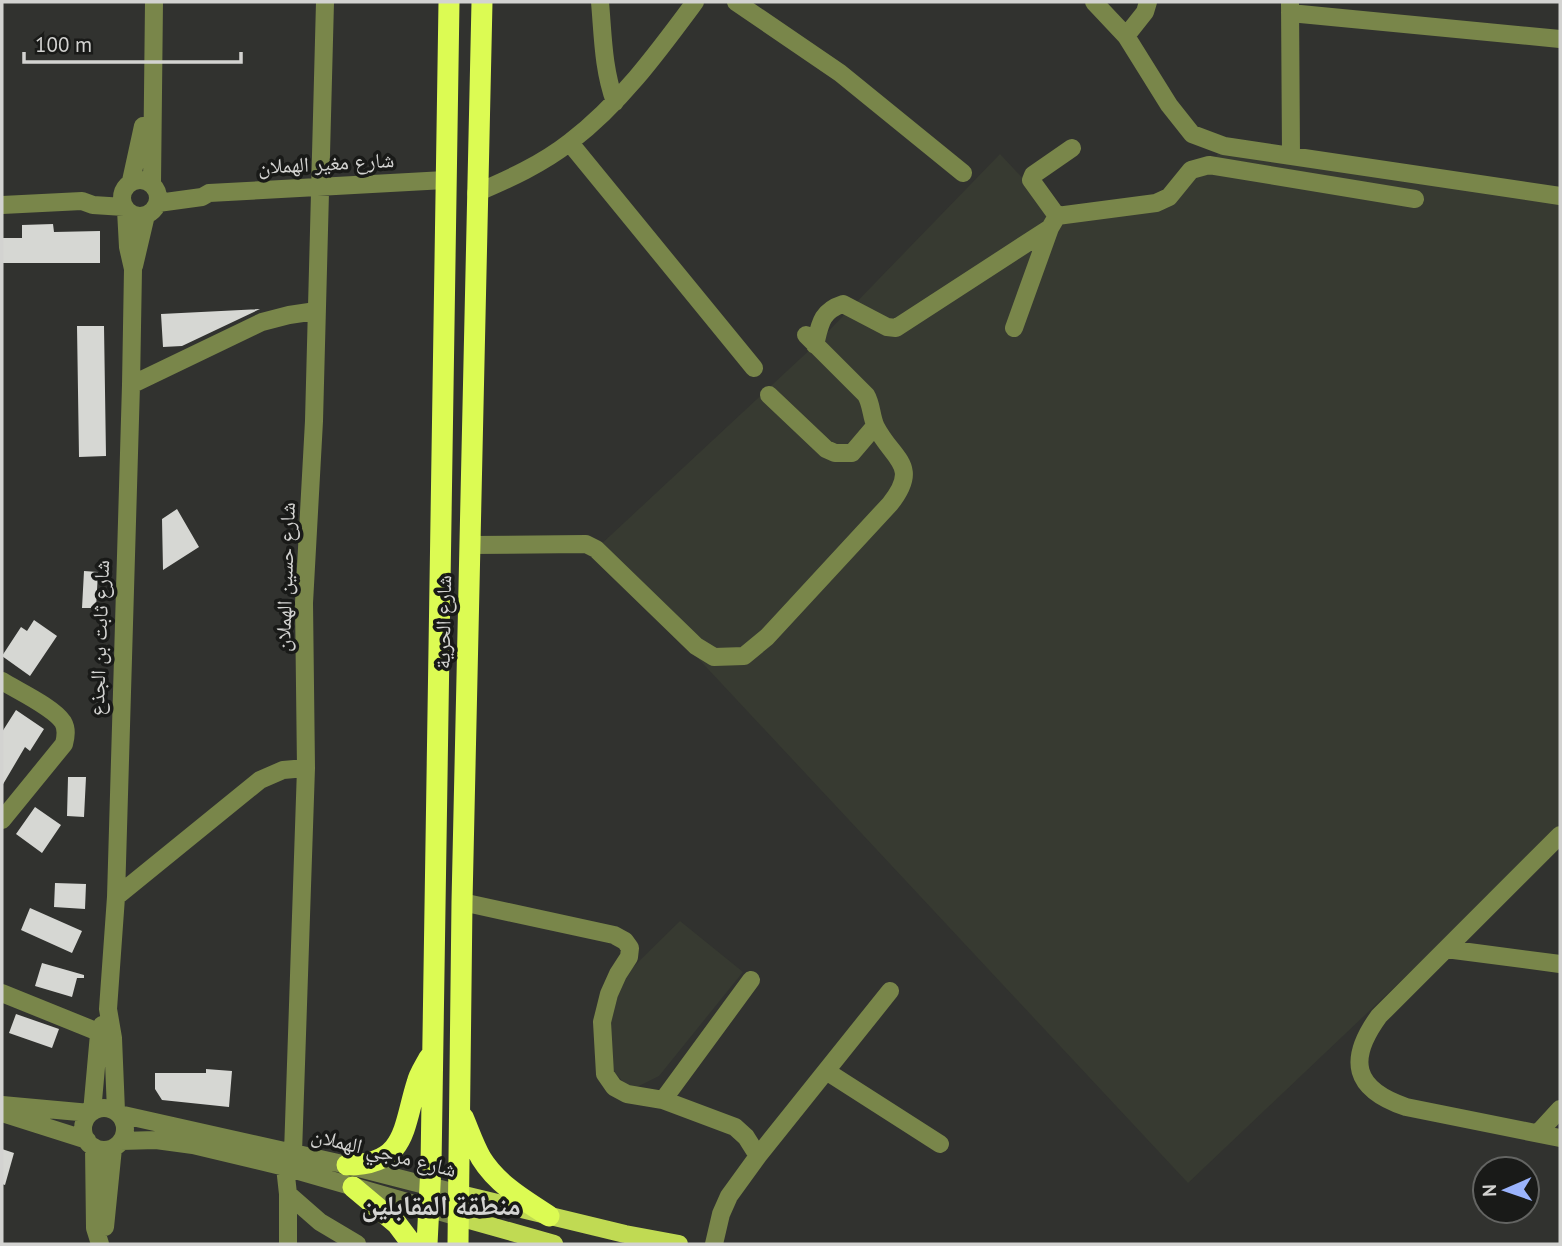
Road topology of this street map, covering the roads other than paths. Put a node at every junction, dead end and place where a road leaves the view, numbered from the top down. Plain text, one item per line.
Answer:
1 (148, 2) edge
2 (154, 2) edge
3 (325, 2) edge
4 (449, 2) edge
5 (482, 2) edge
6 (600, 2) edge
7 (695, 2) edge
8 (736, 2) edge
9 (1094, 2) edge
10 (1148, 2) edge
11 (1290, 7) edge
12 (1126, 36) junction
13 (1560, 39) edge
14 (615, 102) junction
15 (570, 143) junction
16 (1073, 148) dead end
17 (1291, 156) junction
18 (963, 173) dead end
19 (445, 180) junction
20 (128, 184) junction
21 (322, 186) junction
22 (476, 194) junction
23 (1560, 196) edge
24 (153, 197) junction
25 (1415, 199) dead end
26 (82, 201) junction
27 (2, 205) edge
28 (125, 209) junction
29 (1054, 222) junction
30 (132, 269) junction
31 (316, 311) junction
32 (1014, 328) dead end
33 (754, 368) dead end
34 (131, 385) junction
35 (769, 396) dead end
36 (875, 426) junction
37 (470, 545) junction
38 (2, 681) edge
39 (306, 768) junction
40 (2, 820) edge
41 (1560, 835) edge
42 (116, 897) junction
43 (462, 902) junction
44 (1446, 949) junction
45 (1560, 964) edge
46 (751, 980) dead end
47 (890, 991) dead end
48 (2, 993) edge
49 (106, 1036) junction
50 (432, 1053) junction
51 (826, 1071) junction
52 (663, 1100) junction
53 (2, 1105) edge
54 (1560, 1109) edge
55 (91, 1112) junction
56 (461, 1112) junction
57 (2, 1113) edge
58 (118, 1113) junction
59 (1538, 1133) junction
60 (1560, 1138) edge
61 (90, 1143) junction
62 (117, 1144) junction
63 (940, 1144) dead end
64 (758, 1156) junction
65 (289, 1160) junction
66 (347, 1165) junction
67 (429, 1185) junction
68 (353, 1188) junction
69 (288, 1194) junction
70 (460, 1194) junction
71 (429, 1207) junction
72 (549, 1216) junction
73 (458, 1217) junction
74 (100, 1244) edge
75 (288, 1244) edge
76 (357, 1244) edge
77 (412, 1244) edge
78 (427, 1244) edge
79 (458, 1244) edge
80 (554, 1244) edge
81 (679, 1244) edge
82 (714, 1244) edge

1 - 20 street
2 - 24 street, شارع ثابت بن الجذع
3 - 21 street, شارع حسين الهملان
4 - 19 highway, شارع الحرية
5 - 22 highway, شارع الحرية
6 - 14 street
7 - 14 street
8 - 18 street
9 - 12 street
10 - 12 street
11 - 13 street
11 - 17 street
12 - 17 street
14 - 15 street
15 - 22 street
15 - 33 street
16 - 29 street
17 - 23 street
19 - 21 street, شارع مغير الهملان
19 - 50 highway, شارع الحرية
20 - 24 street
20 - 26 street
20 - 28 street
21 - 24 street, شارع مغير الهملان
21 - 31 street, شارع حسين الهملان
22 - 37 highway, شارع الحرية
24 - 28 street
24 - 30 street, شارع ثابت بن الجذع
25 - 29 street
26 - 27 street
26 - 28 street
28 - 30 street, شارع ثابت بن الجذع
29 - 32 street
29 - 36 street
30 - 34 street, شارع ثابت بن الجذع
31 - 34 street
31 - 39 street, شارع حسين الهملان
34 - 42 street, شارع ثابت بن الجذع
35 - 36 street
36 - 37 street
37 - 43 highway, شارع الحرية
38 - 40 street
39 - 42 street
39 - 65 street, شارع حسين الهملان
41 - 44 street
42 - 49 street, شارع ثابت بن الجذع
43 - 52 street
43 - 56 highway, شارع الحرية
44 - 45 street
44 - 59 street
46 - 52 street
47 - 51 street
48 - 49 street
49 - 55 street, شارع ثابت بن الجذع
49 - 58 street, شارع ثابت بن الجذع
50 - 66 highway
50 - 67 highway, شارع الحرية
51 - 63 street
51 - 64 street
52 - 64 street
53 - 55 street
54 - 59 street
55 - 58 street
55 - 61 street
56 - 70 highway, شارع الحرية
56 - 72 highway
57 - 61 street
58 - 62 street
58 - 65 street, شارع مرجي الهملان
59 - 60 street
61 - 62 street
61 - 74 street
62 - 65 street, شارع مرجي الهملان
62 - 74 street
64 - 82 street
65 - 66 street, شارع مرجي الهملان
65 - 68 street, شارع مرجي الهملان
65 - 69 street, شارع حسين الهملان
66 - 67 street, شارع مرجي الهملان
67 - 70 street, شارع مرجي الهملان
67 - 71 highway, شارع الحرية
68 - 71 street, شارع مرجي الهملان
68 - 77 highway
69 - 75 street, شارع حسين الهملان
69 - 76 street
70 - 72 main road, شارع مرجي الهملان
70 - 73 highway, شارع الحرية
71 - 73 street, شارع مرجي الهملان
71 - 78 highway, شارع الحرية
72 - 81 main road, شارع مرجي الهملان
73 - 79 highway, شارع الحرية
73 - 80 main road, شارع مرجي الهملان

